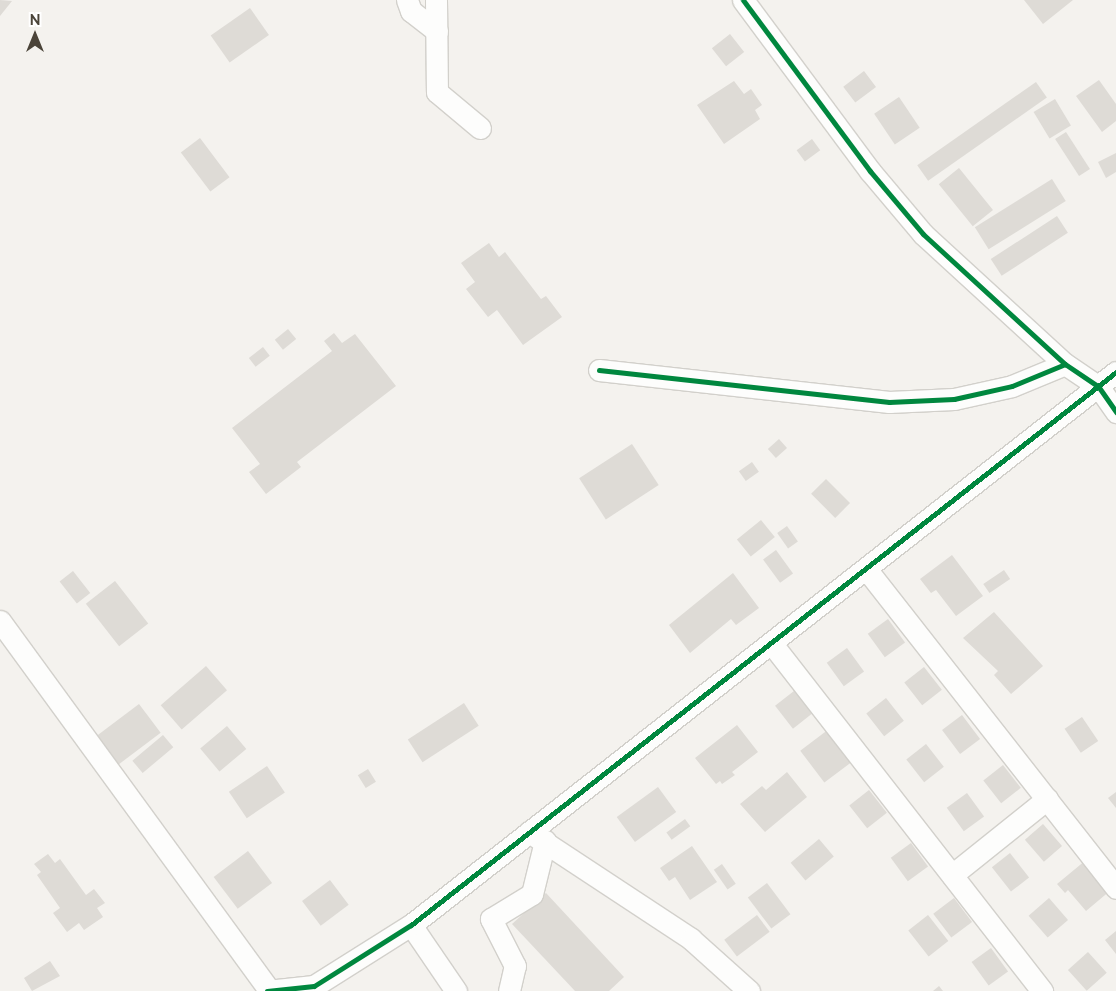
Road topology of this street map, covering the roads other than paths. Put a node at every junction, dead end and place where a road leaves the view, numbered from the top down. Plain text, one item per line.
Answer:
1 (407, 0) edge
2 (436, 0) edge
3 (743, 0) edge
4 (436, 31) junction
5 (480, 128) dead end
6 (1065, 364) junction
7 (599, 370) dead end
8 (1116, 372) edge
9 (1098, 386) junction
10 (1116, 412) edge
11 (867, 570) junction
12 (0, 620) edge
13 (772, 644) junction
14 (1047, 799) junction
15 (537, 836) junction
16 (952, 875) junction
17 (1116, 888) edge
18 (411, 925) junction
19 (268, 990) edge
20 (456, 991) edge
21 (509, 991) edge
22 (749, 991) edge
23 (1042, 991) edge

1 - 4 street
2 - 4 street
3 - 6 street
4 - 5 street
6 - 7 street
6 - 9 street
8 - 9 street
9 - 10 street
9 - 11 street
11 - 13 street
11 - 14 street
12 - 19 street
13 - 15 street
13 - 16 street
14 - 16 street
14 - 17 street
15 - 18 street
15 - 21 street
15 - 22 street
16 - 23 street
18 - 19 street
18 - 20 street

